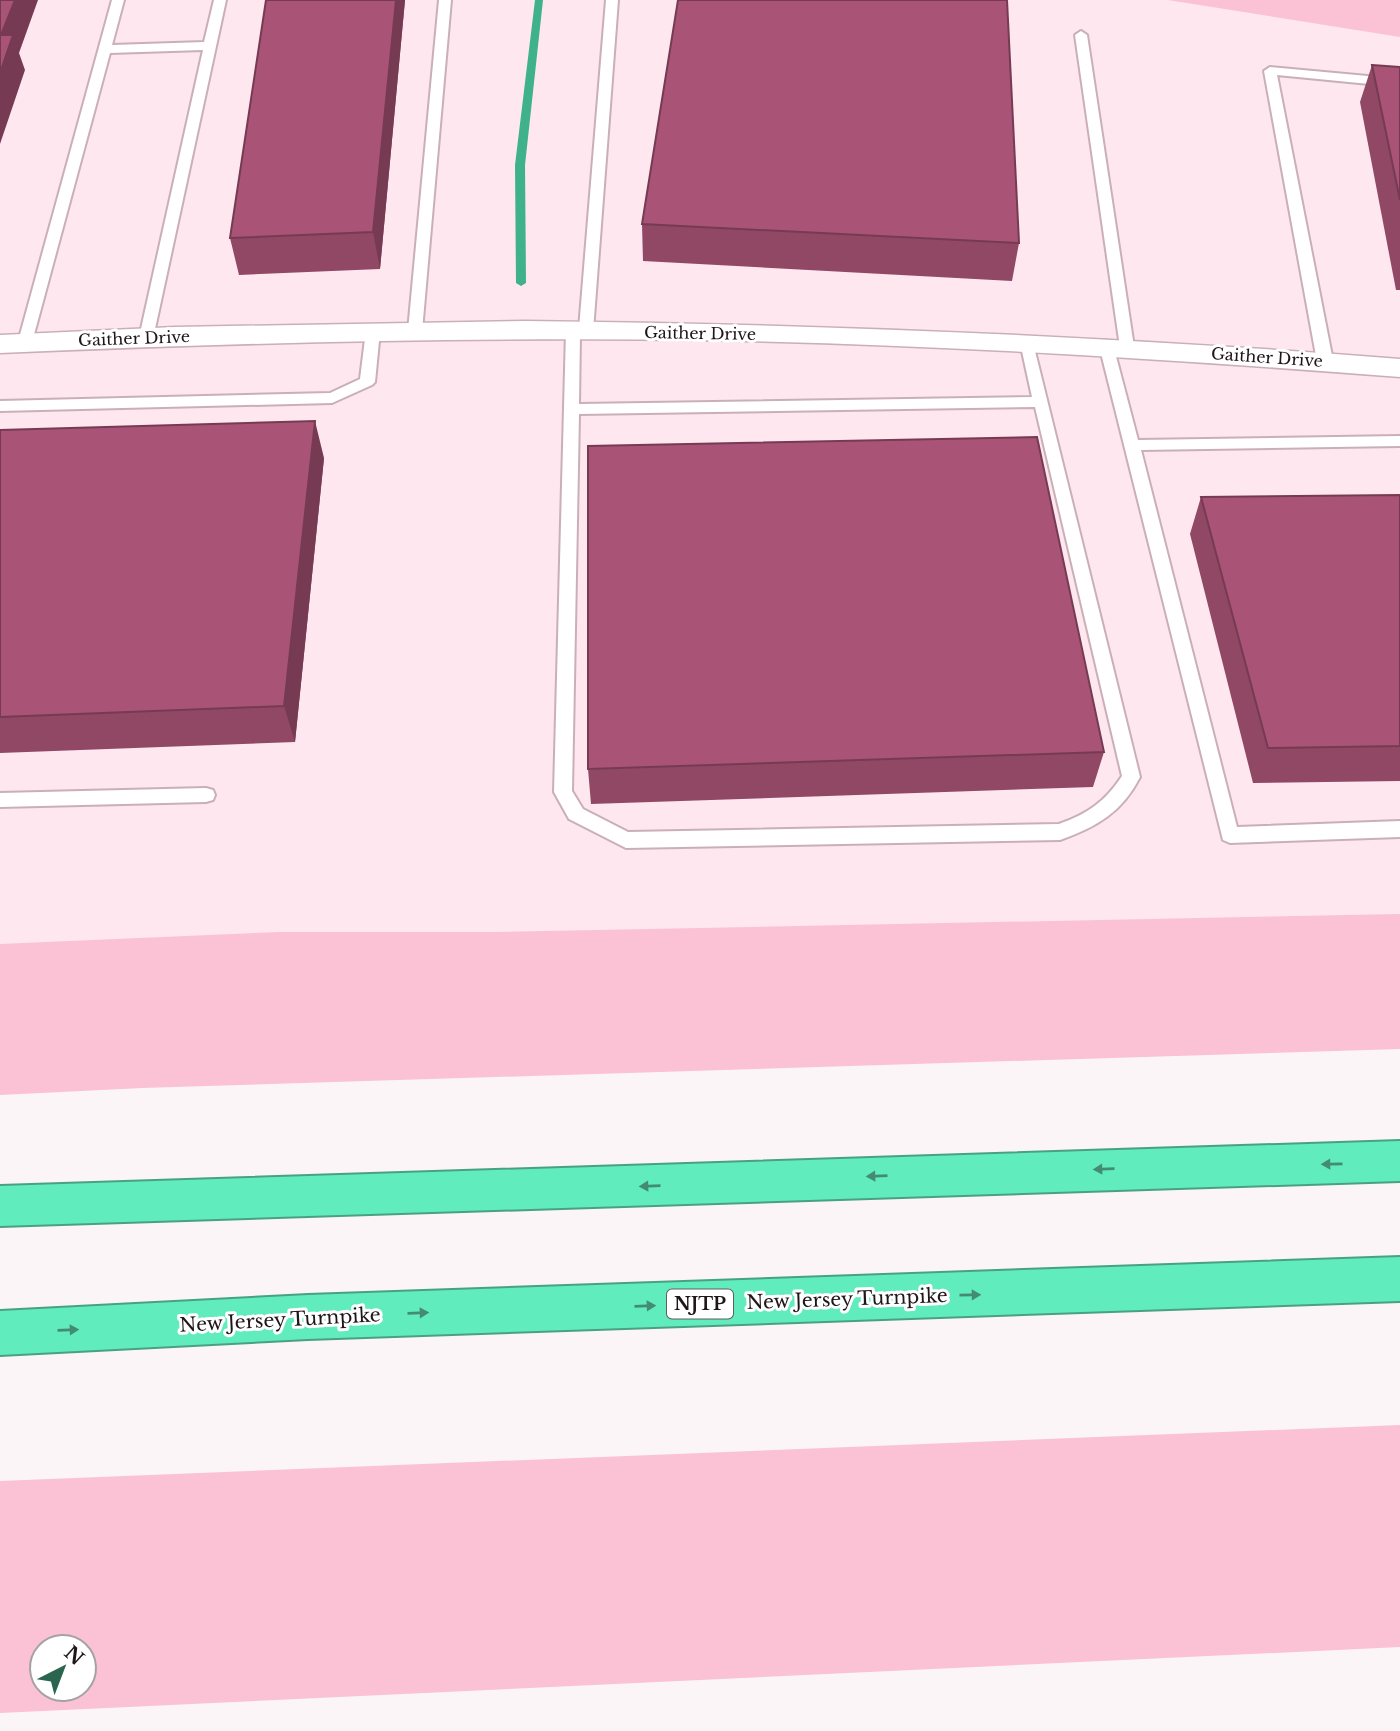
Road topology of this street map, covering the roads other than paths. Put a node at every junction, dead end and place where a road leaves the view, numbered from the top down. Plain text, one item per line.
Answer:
1 (118, 0) edge
2 (220, 0) edge
3 (445, 0) edge
4 (612, 0) edge
5 (1081, 35) dead end
6 (210, 46) junction
7 (105, 49) junction
8 (1400, 83) edge
9 (373, 331) junction
10 (415, 331) junction
11 (580, 331) junction
12 (146, 338) junction
13 (1027, 342) junction
14 (13, 343) edge
15 (1116, 346) junction
16 (1325, 361) junction
17 (1400, 368) edge
18 (1041, 402) junction
19 (0, 406) edge
20 (572, 409) junction
21 (1400, 442) edge
22 (1133, 445) junction
23 (206, 795) dead end
24 (0, 800) edge
25 (1400, 829) edge
26 (1400, 1161) edge
27 (0, 1206) edge
28 (1400, 1279) edge
29 (0, 1333) edge

1 - 7 lane
2 - 6 lane
3 - 10 lane
4 - 11 lane
5 - 15 lane
6 - 7 lane
6 - 12 lane
7 - 14 lane
8 - 16 lane
9 - 10 street, Gaither Drive
9 - 12 street, Gaither Drive
9 - 19 lane
10 - 11 street, Gaither Drive
11 - 13 street, Gaither Drive
11 - 20 lane
12 - 14 street, Gaither Drive
13 - 15 street, Gaither Drive
13 - 18 lane
15 - 16 street, Gaither Drive
15 - 22 lane
16 - 17 street, Gaither Drive
18 - 20 lane
18 - 20 lane
21 - 22 lane
22 - 25 lane
23 - 24 lane
26 -> 27 highway
29 -> 28 highway, New Jersey Turnpike / NJTP

